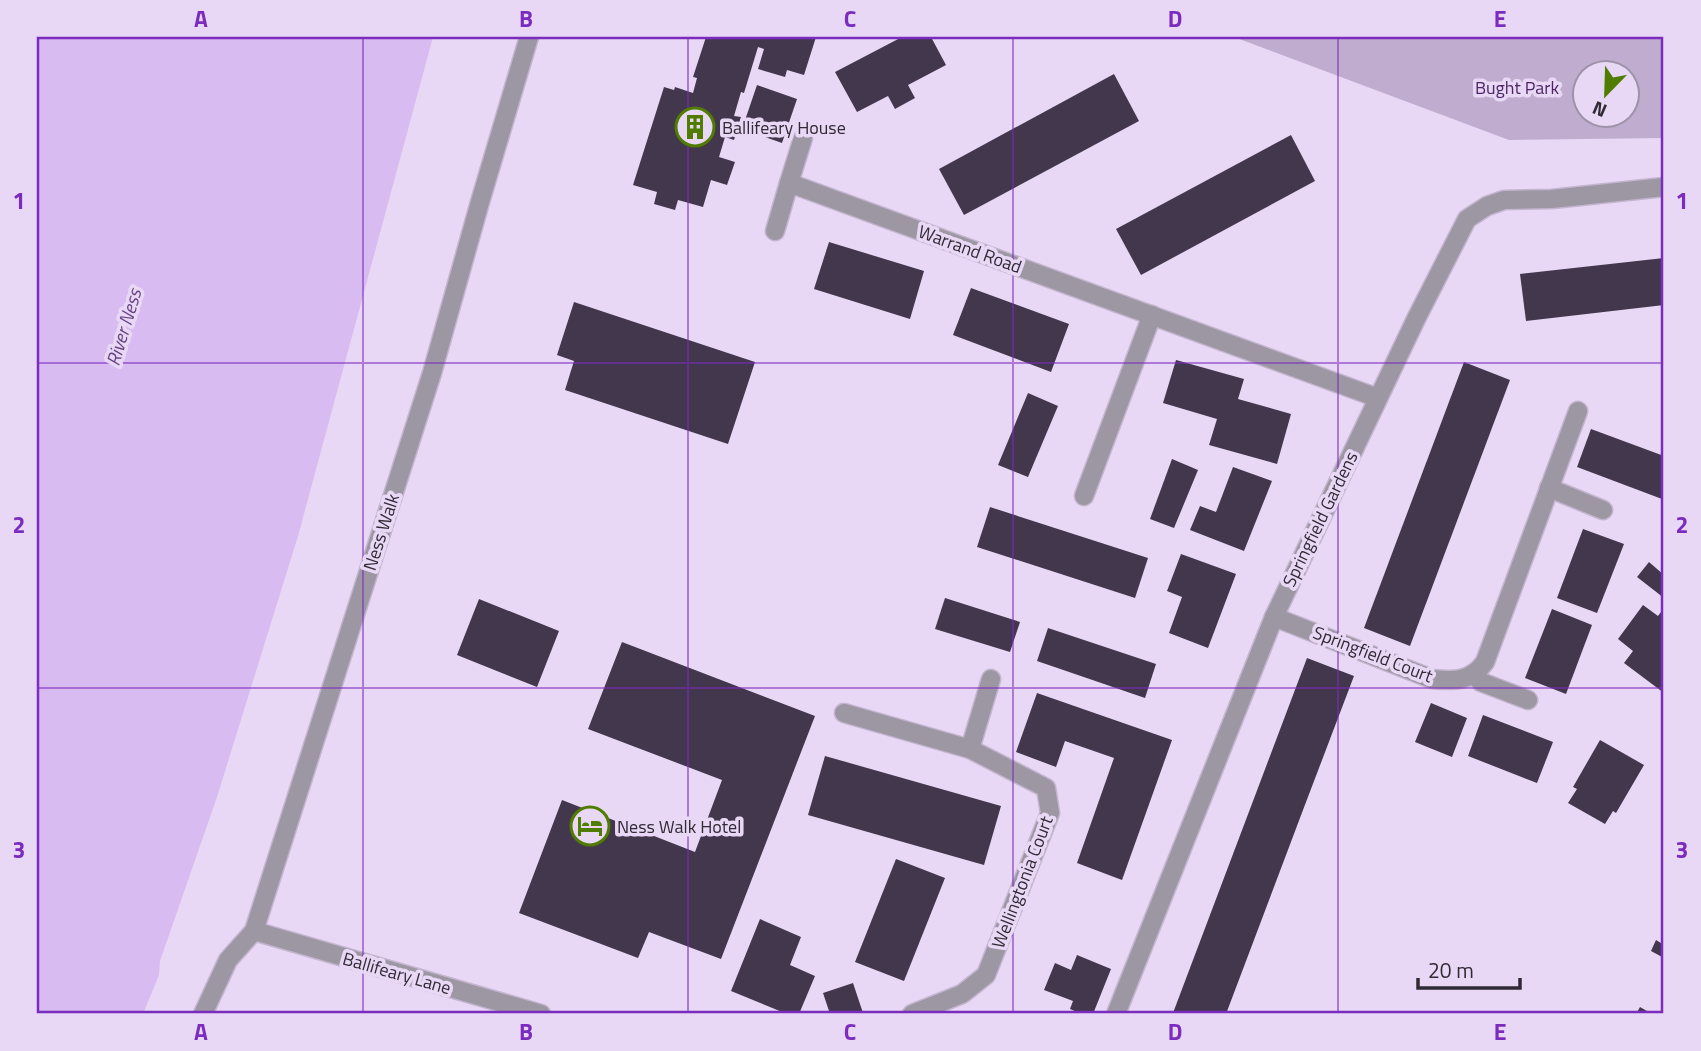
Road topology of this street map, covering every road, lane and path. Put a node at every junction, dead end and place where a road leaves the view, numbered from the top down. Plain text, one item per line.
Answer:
1 (529, 37) edge
2 (803, 138) dead end
3 (789, 183) junction
4 (1664, 187) edge
5 (775, 231) dead end
6 (1152, 315) junction
7 (1378, 398) junction
8 (1578, 411) dead end
9 (1549, 488) junction
10 (1084, 496) dead end
11 (1603, 510) dead end
12 (1274, 617) junction
13 (1474, 675) junction
14 (991, 679) dead end
15 (1528, 700) dead end
16 (844, 713) dead end
17 (970, 749) junction
18 (254, 932) junction
19 (203, 1014) edge
20 (541, 1014) edge
21 (912, 1014) edge
22 (1116, 1014) edge

1 - 18 street, Ness Walk
2 - 3 street
3 - 5 street
3 - 6 street, Warrand Road
4 - 7 street, Springfield Gardens
6 - 7 street, Warrand Road
6 - 10 street
7 - 12 street, Springfield Gardens
8 - 9 street
9 - 11 street
9 - 13 street
12 - 13 street, Springfield Court
12 - 22 street, Springfield Gardens
13 - 15 street
14 - 17 street
16 - 17 street, Wellingtonia Court
17 - 21 street, Wellingtonia Court
18 - 19 street, Ness Walk
18 - 20 street, Ballifeary Lane

